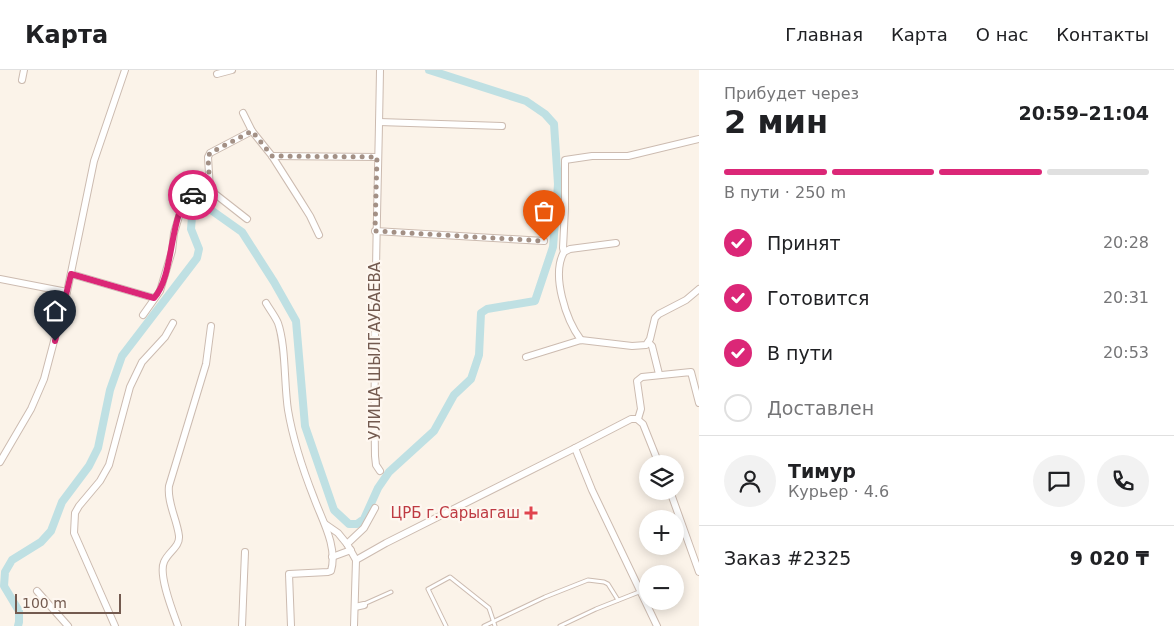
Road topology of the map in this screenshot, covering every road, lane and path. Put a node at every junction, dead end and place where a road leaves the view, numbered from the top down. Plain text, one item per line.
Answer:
1 (24, 70) edge
2 (125, 70) edge
3 (232, 70) edge
4 (380, 70) edge
5 (217, 74) dead end
6 (22, 80) dead end
7 (243, 113) dead end
8 (379, 122) junction
9 (502, 126) dead end
10 (252, 131) junction
11 (699, 139) edge
12 (272, 156) junction
13 (377, 157) junction
14 (210, 190) junction
15 (247, 219) dead end
16 (375, 231) junction
17 (319, 235) dead end
18 (544, 241) dead end
19 (616, 243) dead end
20 (564, 252) junction
21 (71, 274) junction
22 (0, 279) edge
23 (699, 289) edge
24 (67, 292) junction
25 (154, 298) junction
26 (266, 303) dead end
27 (143, 315) dead end
28 (173, 323) dead end
29 (211, 326) dead end
30 (581, 340) junction
31 (648, 343) junction
32 (526, 357) dead end
33 (659, 374) junction
34 (699, 403) edge
35 (638, 420) junction
36 (575, 448) junction
37 (655, 455) edge
38 (0, 462) edge
39 (380, 471) dead end
40 (673, 500) edge
41 (375, 508) dead end
42 (324, 523) junction
43 (347, 544) junction
44 (351, 550) junction
45 (245, 552) dead end
46 (332, 557) junction
47 (356, 560) junction
48 (699, 572) edge
49 (639, 587) edge
50 (37, 592) dead end
51 (391, 592) dead end
52 (639, 592) edge
53 (618, 600) junction
54 (364, 605) joint
55 (354, 607) junction
56 (650, 610) edge
57 (494, 624) edge
58 (68, 626) edge
59 (115, 626) edge
60 (178, 626) edge
61 (242, 626) edge
62 (291, 626) edge
63 (354, 626) edge
64 (446, 626) edge
65 (484, 626) edge
66 (560, 626) edge
67 (657, 626) edge

1 - 6 street
2 - 21 street
3 - 5 street
4 - 8 street, УЛИЦА ШЫЛГАУБАЕВА
7 - 10 street
8 - 9 street
8 - 13 street, УЛИЦА ШЫЛГАУБАЕВА
10 - 12 street
10 - 14 street
11 - 20 street
12 - 13 street
12 - 17 street
13 - 16 street, УЛИЦА ШЫЛГАУБАЕВА
14 - 15 street
14 - 25 street
16 - 18 street
16 - 39 street, УЛИЦА ШЫЛГАУБАЕВА
19 - 20 street
20 - 30 street
21 - 24 street
21 - 25 street
22 - 24 street
23 - 31 street
24 - 38 street
25 - 27 street
26 - 42 street
28 - 59 street
29 - 60 street
30 - 31 street
30 - 32 street
31 - 33 street
33 - 34 street
33 - 35 street
35 - 36 street
35 - 37 street
36 - 47 street
36 - 49 street
40 - 48 street
41 - 43 street
42 - 43 street
42 - 46 street
43 - 44 street
44 - 46 street
44 - 47 street
45 - 61 street
46 - 62 street
47 - 55 street
50 - 58 street
51 - 54 lane
52 - 53 lane
53 - 57 lane
53 - 66 lane
54 - 55 street
55 - 63 street
56 - 67 street
57 - 64 lane
57 - 65 lane

